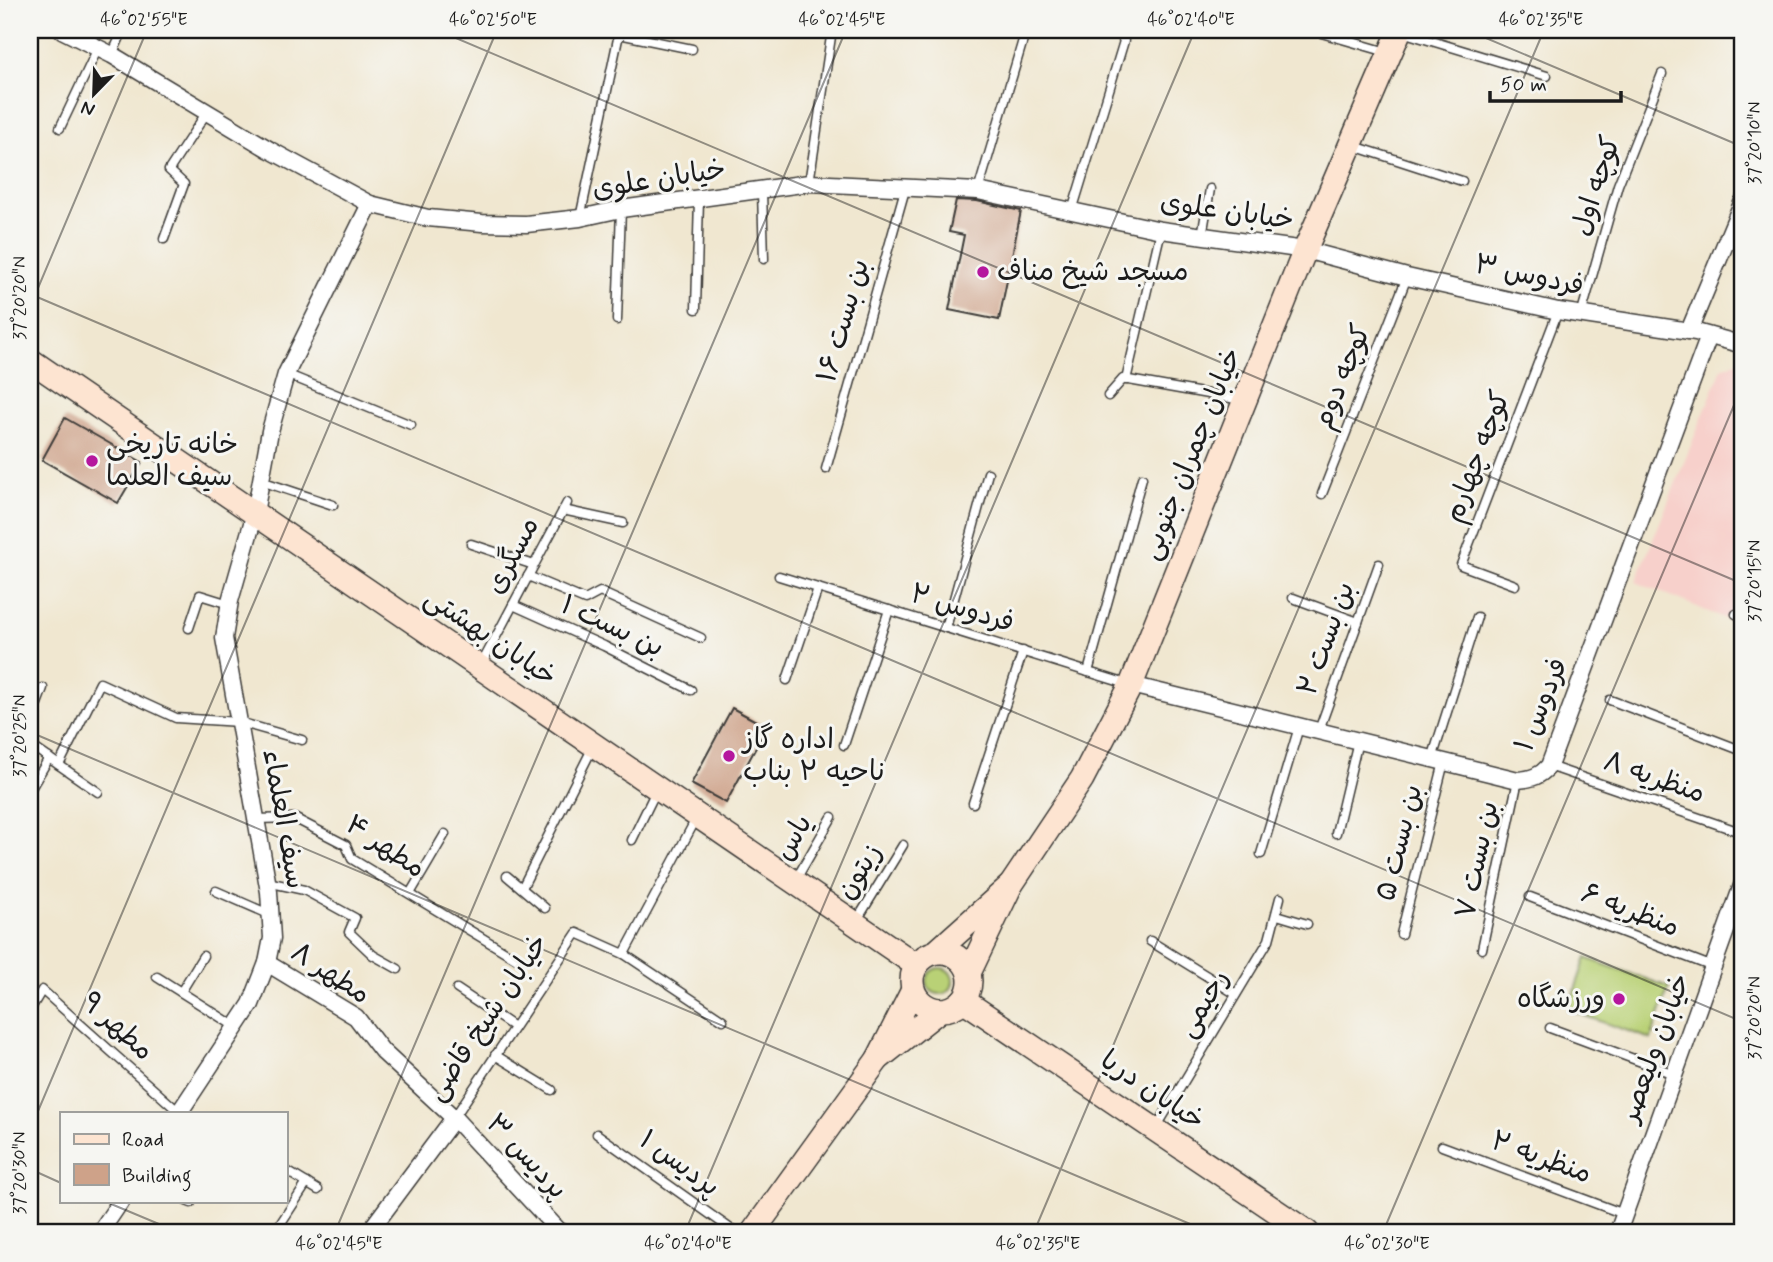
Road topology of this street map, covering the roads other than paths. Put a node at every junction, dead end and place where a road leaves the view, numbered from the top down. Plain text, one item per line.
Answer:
1 (62, 30) edge
2 (123, 30) edge
3 (603, 30) edge
4 (832, 30) edge
5 (1026, 30) edge
6 (1118, 30) edge
7 (1311, 30) edge
8 (1399, 31) edge
9 (619, 34) junction
10 (692, 49) dead end
11 (105, 52) junction
12 (1390, 53) junction
13 (1662, 74) dead end
14 (1547, 76) dead end
15 (207, 112) junction
16 (60, 128) dead end
17 (1350, 144) junction
18 (1462, 181) dead end
19 (809, 183) junction
20 (906, 186) junction
21 (1210, 189) dead end
22 (762, 191) junction
23 (978, 191) junction
24 (699, 199) junction
25 (1743, 201) edge
26 (370, 204) junction
27 (621, 209) junction
28 (1072, 211) junction
29 (580, 218) junction
30 (1738, 226) edge
31 (1161, 230) junction
32 (1202, 236) junction
33 (164, 239) dead end
34 (1305, 250) junction
35 (764, 260) dead end
36 (1407, 277) junction
37 (696, 309) dead end
38 (1558, 311) junction
39 (1581, 314) junction
40 (617, 320) dead end
41 (1689, 331) junction
42 (1709, 336) junction
43 (1743, 345) edge
44 (30, 360) edge
45 (286, 374) junction
46 (1126, 380) junction
47 (1108, 396) dead end
48 (1245, 400) junction
49 (411, 425) dead end
50 (826, 469) dead end
51 (988, 473) dead end
52 (1142, 478) dead end
53 (261, 481) junction
54 (1322, 494) dead end
55 (333, 505) dead end
56 (255, 513) junction
57 (623, 523) dead end
58 (471, 544) dead end
59 (1379, 564) dead end
60 (534, 565) junction
61 (528, 576) junction
62 (779, 576) dead end
63 (1515, 585) dead end
64 (818, 588) junction
65 (1293, 598) dead end
66 (229, 604) junction
67 (513, 605) junction
68 (889, 610) junction
69 (1477, 617) dead end
70 (1358, 622) junction
71 (188, 628) dead end
72 (946, 628) junction
73 (701, 638) dead end
74 (1023, 652) junction
75 (480, 667) junction
76 (1088, 672) junction
77 (787, 680) dead end
78 (1131, 685) junction
79 (43, 688) dead end
80 (691, 690) dead end
81 (1610, 700) dead end
82 (30, 722) edge
83 (239, 722) junction
84 (1300, 726) junction
85 (1319, 730) junction
86 (302, 740) dead end
87 (1358, 740) junction
88 (30, 745) edge
89 (594, 745) junction
90 (844, 745) dead end
91 (1743, 751) edge
92 (49, 758) junction
93 (1438, 760) junction
94 (60, 765) junction
95 (1549, 766) junction
96 (1518, 780) junction
97 (658, 789) junction
98 (30, 790) edge
99 (98, 792) dead end
100 (973, 803) dead end
101 (698, 816) junction
102 (832, 817) dead end
103 (256, 819) junction
104 (1336, 833) dead end
105 (445, 834) dead end
106 (1743, 834) edge
107 (632, 840) dead end
108 (903, 845) dead end
109 (1261, 855) dead end
110 (507, 876) dead end
111 (267, 882) junction
112 (795, 882) junction
113 (1012, 885) junction
114 (522, 888) junction
115 (1742, 889) edge
116 (216, 891) dead end
117 (411, 892) junction
118 (1530, 897) dead end
119 (1280, 898) dead end
120 (545, 908) dead end
121 (1277, 915) junction
122 (272, 916) junction
123 (855, 923) junction
124 (1307, 924) dead end
125 (1401, 934) dead end
126 (1150, 941) dead end
127 (1482, 949) dead end
128 (936, 952) junction
129 (625, 954) junction
130 (203, 956) dead end
131 (517, 959) dead end
132 (267, 964) junction
133 (916, 965) junction
134 (1713, 967) junction
135 (398, 969) dead end
136 (969, 973) junction
137 (158, 977) dead end
138 (457, 989) dead end
139 (913, 990) junction
140 (181, 992) junction
141 (1236, 994) junction
142 (963, 1000) junction
143 (30, 1010) edge
144 (940, 1010) junction
145 (723, 1020) dead end
146 (236, 1027) junction
147 (514, 1027) junction
148 (1550, 1028) dead end
149 (495, 1055) junction
150 (878, 1059) junction
151 (1674, 1074) junction
152 (552, 1090) dead end
153 (183, 1112) edge
154 (454, 1118) junction
155 (1155, 1129) junction
156 (597, 1133) dead end
157 (1442, 1146) dead end
158 (287, 1171) edge
159 (306, 1183) junction
160 (318, 1190) dead end
161 (117, 1202) edge
162 (1625, 1214) junction
163 (100, 1232) edge
164 (275, 1232) edge
165 (369, 1232) edge
166 (560, 1232) edge
167 (735, 1232) edge
168 (753, 1232) edge
169 (1307, 1232) edge
170 (1618, 1232) edge

1 - 11 street, خیابان علوی
2 - 11 lane
3 - 9 lane
4 - 19 lane
5 - 23 lane
6 - 28 lane
7 - 12 lane
8 - 12 main road, خیابان چمران جنوبی
8 - 14 lane
9 - 10 lane
9 - 29 lane
11 - 15 street, خیابان علوی
11 - 16 lane
12 - 17 main road, خیابان چمران جنوبی
13 - 39 lane, کوچه اول
15 - 26 street, خیابان علوی
15 - 33 lane
17 - 18 lane
17 - 34 main road, خیابان چمران جنوبی
19 - 20 street, خیابان علوی
19 - 22 street, خیابان علوی
20 - 23 street, خیابان علوی
20 - 50 lane, بن بست ۱۶
21 - 32 lane
22 - 24 street, خیابان علوی
22 - 35 lane
23 - 28 street, خیابان علوی
24 - 27 street, خیابان علوی
24 - 37 lane
25 - 30 street
26 - 29 street, خیابان علوی
26 - 45 street, سیف العلماء
27 - 29 street, خیابان علوی
27 - 40 lane
28 - 31 street, خیابان علوی
30 - 41 street
31 - 32 street, خیابان علوی
31 - 46 lane
32 - 34 street, خیابان علوی
34 - 36 street, فردوس ۳
34 - 48 main road, خیابان چمران جنوبی
36 - 38 street, فردوس ۳
36 - 54 lane, کوچه دوم
38 - 39 street, فردوس ۳
38 - 63 lane, کوچه چهارم
39 - 41 street, فردوس ۳
41 - 42 street, فردوس ۳
42 - 43 street, فردوس ۳
42 - 95 street, فردوس ۱
44 - 56 main road, خیابان بهشتی
45 - 49 lane
45 - 53 street, سیف العلماء
46 - 47 lane
46 - 48 lane
48 - 78 main road, خیابان چمران جنوبی
51 - 72 lane
52 - 76 lane
53 - 55 lane
53 - 56 street, سیف العلماء
56 - 66 street, سیف العلماء
56 - 75 main road, خیابان بهشتی
57 - 60 lane, مسگری
58 - 60 lane
59 - 70 lane, بن بست ۲
60 - 61 lane, مسگری
61 - 67 lane, مسگری
61 - 73 lane
62 - 64 lane, فردوس ۲
64 - 68 lane, فردوس ۲
64 - 77 lane
65 - 70 lane
66 - 71 lane
66 - 83 street, سیف العلماء
67 - 75 lane, مسگری
67 - 80 lane, بن بست ۱
68 - 72 lane, فردوس ۲
68 - 90 lane
69 - 93 lane, بن بست ۵
70 - 85 lane, بن بست ۲
72 - 74 lane, فردوس ۲
74 - 76 lane, فردوس ۲
74 - 100 lane
75 - 89 main road, خیابان بهشتی
76 - 78 lane, فردوس ۲
78 - 84 street, فردوس ۱
78 - 113 main road, خیابان چمران جنوبی
79 - 82 lane
81 - 91 lane
83 - 86 lane
83 - 94 lane
83 - 103 street, سیف العلماء
84 - 85 street, فردوس ۱
84 - 109 lane
85 - 87 street, فردوس ۱
87 - 93 street, فردوس ۱
87 - 104 lane
88 - 92 lane
89 - 97 main road, خیابان بهشتی
89 - 114 lane
92 - 94 lane
92 - 98 lane
93 - 96 street, فردوس ۱
93 - 125 lane, بن بست ۵
94 - 99 lane
95 - 96 street, فردوس ۱
95 - 106 lane, منظریه ۸
96 - 127 lane, بن بست ۷
97 - 101 main road, خیابان بهشتی
97 - 107 lane
101 - 112 main road, خیابان بهشتی
101 - 129 lane
102 - 112 lane, یاس
103 - 111 street, سیف العلماء
103 - 117 lane, مطهر ۴
105 - 117 lane
108 - 123 lane, زیتون
110 - 114 lane
111 - 122 street, سیف العلماء
111 - 135 lane
112 - 123 main road, خیابان بهشتی
113 - 128 main road, خیابان چمران جنوبی
113 - 136 main road, خیابان چمران جنوبی
114 - 120 lane
115 - 134 street, خیابان ولیعصر
116 - 122 lane
117 - 131 lane, مطهر ۴
118 - 134 lane, منظریه ۶
119 - 121 lane, رحیمی
121 - 124 lane
121 - 141 lane, رحیمی
122 - 132 street, سیف العلماء
123 - 133 main road, خیابان بهشتی
126 - 141 lane
128 - 133 main road
128 - 136 main road
129 - 145 lane
129 - 147 lane, خیابان شیخ قاضی
130 - 140 lane
132 - 146 street, سیف العلماء
132 - 154 street, مطهر ۸
133 - 139 main road
134 - 151 street, خیابان ولیعصر
136 - 142 main road
137 - 140 lane
138 - 147 lane
139 - 144 main road
139 - 150 main road
140 - 146 lane
141 - 155 lane, رحیمی
142 - 144 main road
142 - 155 main road, خیابان دریا
143 - 153 lane, مطهر ۹
144 - 150 main road
146 - 153 street, سیف العلماء
147 - 149 lane, خیابان شیخ قاضی
148 - 151 lane
149 - 152 lane
149 - 154 lane, خیابان شیخ قاضی
150 - 168 main road
151 - 162 street, خیابان ولیعصر
154 - 165 street, خیابان شیخ قاضی
154 - 166 street, پردیس ۳
155 - 169 main road, خیابان دریا
156 - 167 lane, پردیس ۱
157 - 162 lane, منظریه ۲
158 - 159 lane
159 - 160 lane
159 - 164 lane
161 - 163 street
162 - 170 street, خیابان ولیعصر

